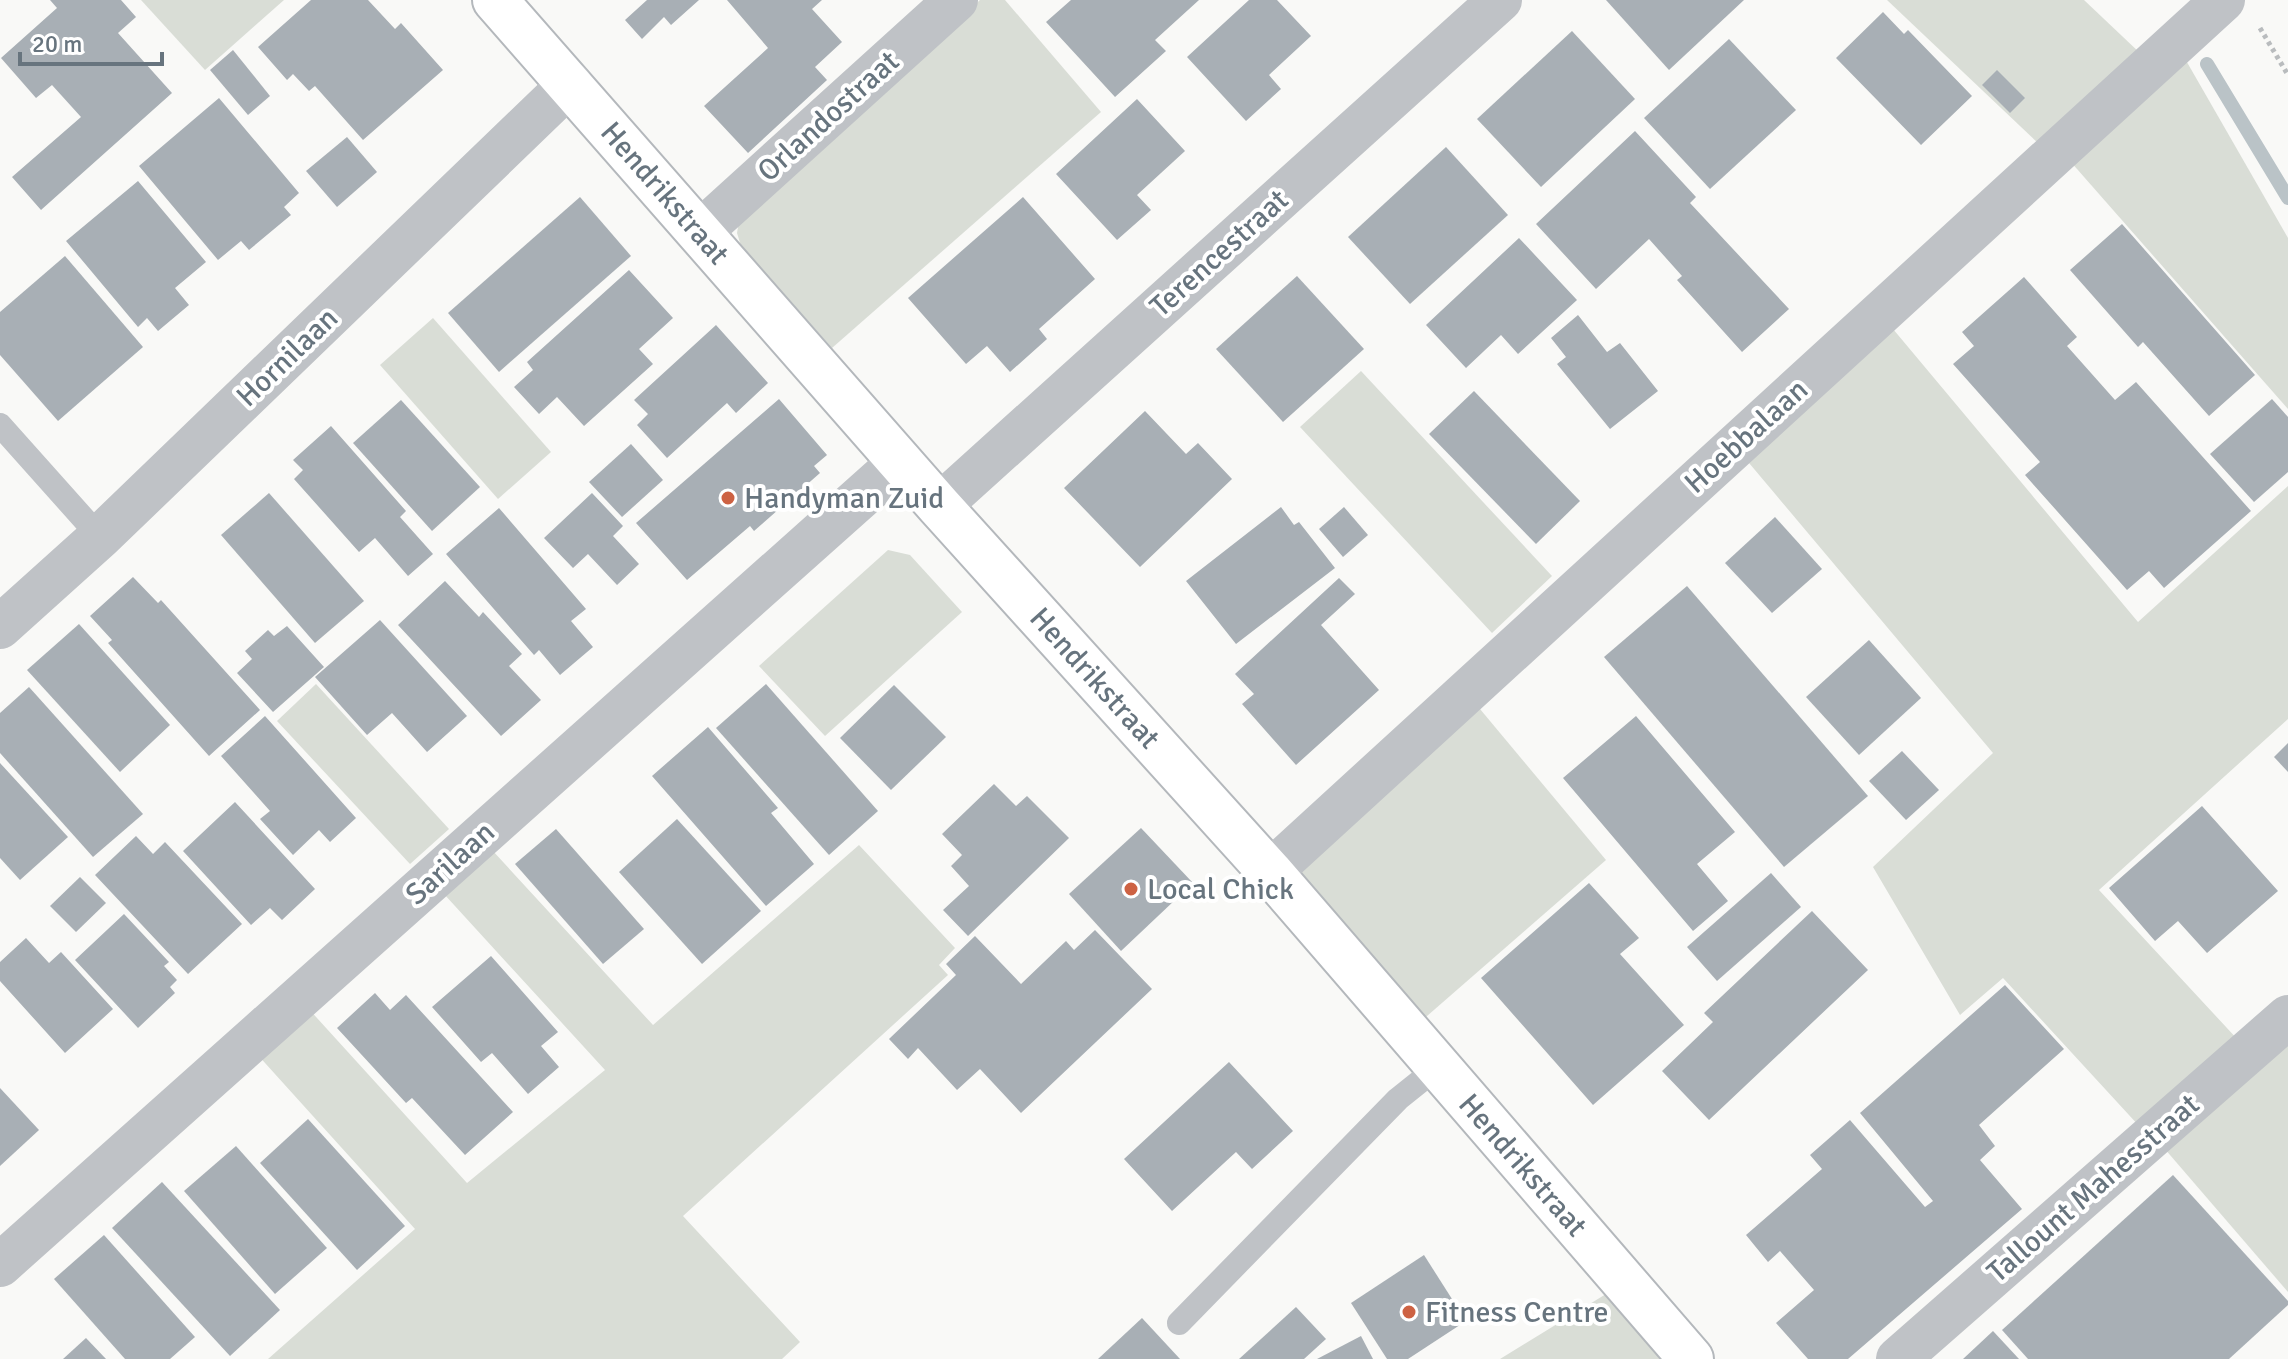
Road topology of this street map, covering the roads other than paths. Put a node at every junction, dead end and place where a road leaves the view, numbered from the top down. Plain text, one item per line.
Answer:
1 (495, 0) edge
2 (956, 0) edge
3 (1500, 0) edge
4 (2240, 13) edge
5 (570, 84) junction
6 (700, 232) junction
7 (0, 425) edge
8 (900, 462) junction
9 (939, 506) junction
10 (100, 537) junction
11 (0, 627) edge
12 (1270, 872) junction
13 (2288, 1017) edge
14 (1438, 1067) junction
15 (0, 1265) edge
16 (1179, 1323) dead end
17 (1691, 1359) edge
18 (1898, 1359) edge

1 - 5 street, Hendrikstraat
2 - 6 street, Orlandostraat
3 - 9 street, Terencestraat
4 - 12 street, Hoebbalaan
5 - 6 street, Hendrikstraat
5 - 10 street, Hornilaan
6 - 8 street, Hendrikstraat
7 - 10 lane
8 - 9 street, Hendrikstraat
8 - 15 street, Sarilaan
9 - 12 street, Hendrikstraat
10 - 11 street, Hornilaan
12 - 14 street, Hendrikstraat
13 - 18 street, Tallount Mahesstraat
14 - 16 lane
14 - 17 street, Hendrikstraat

